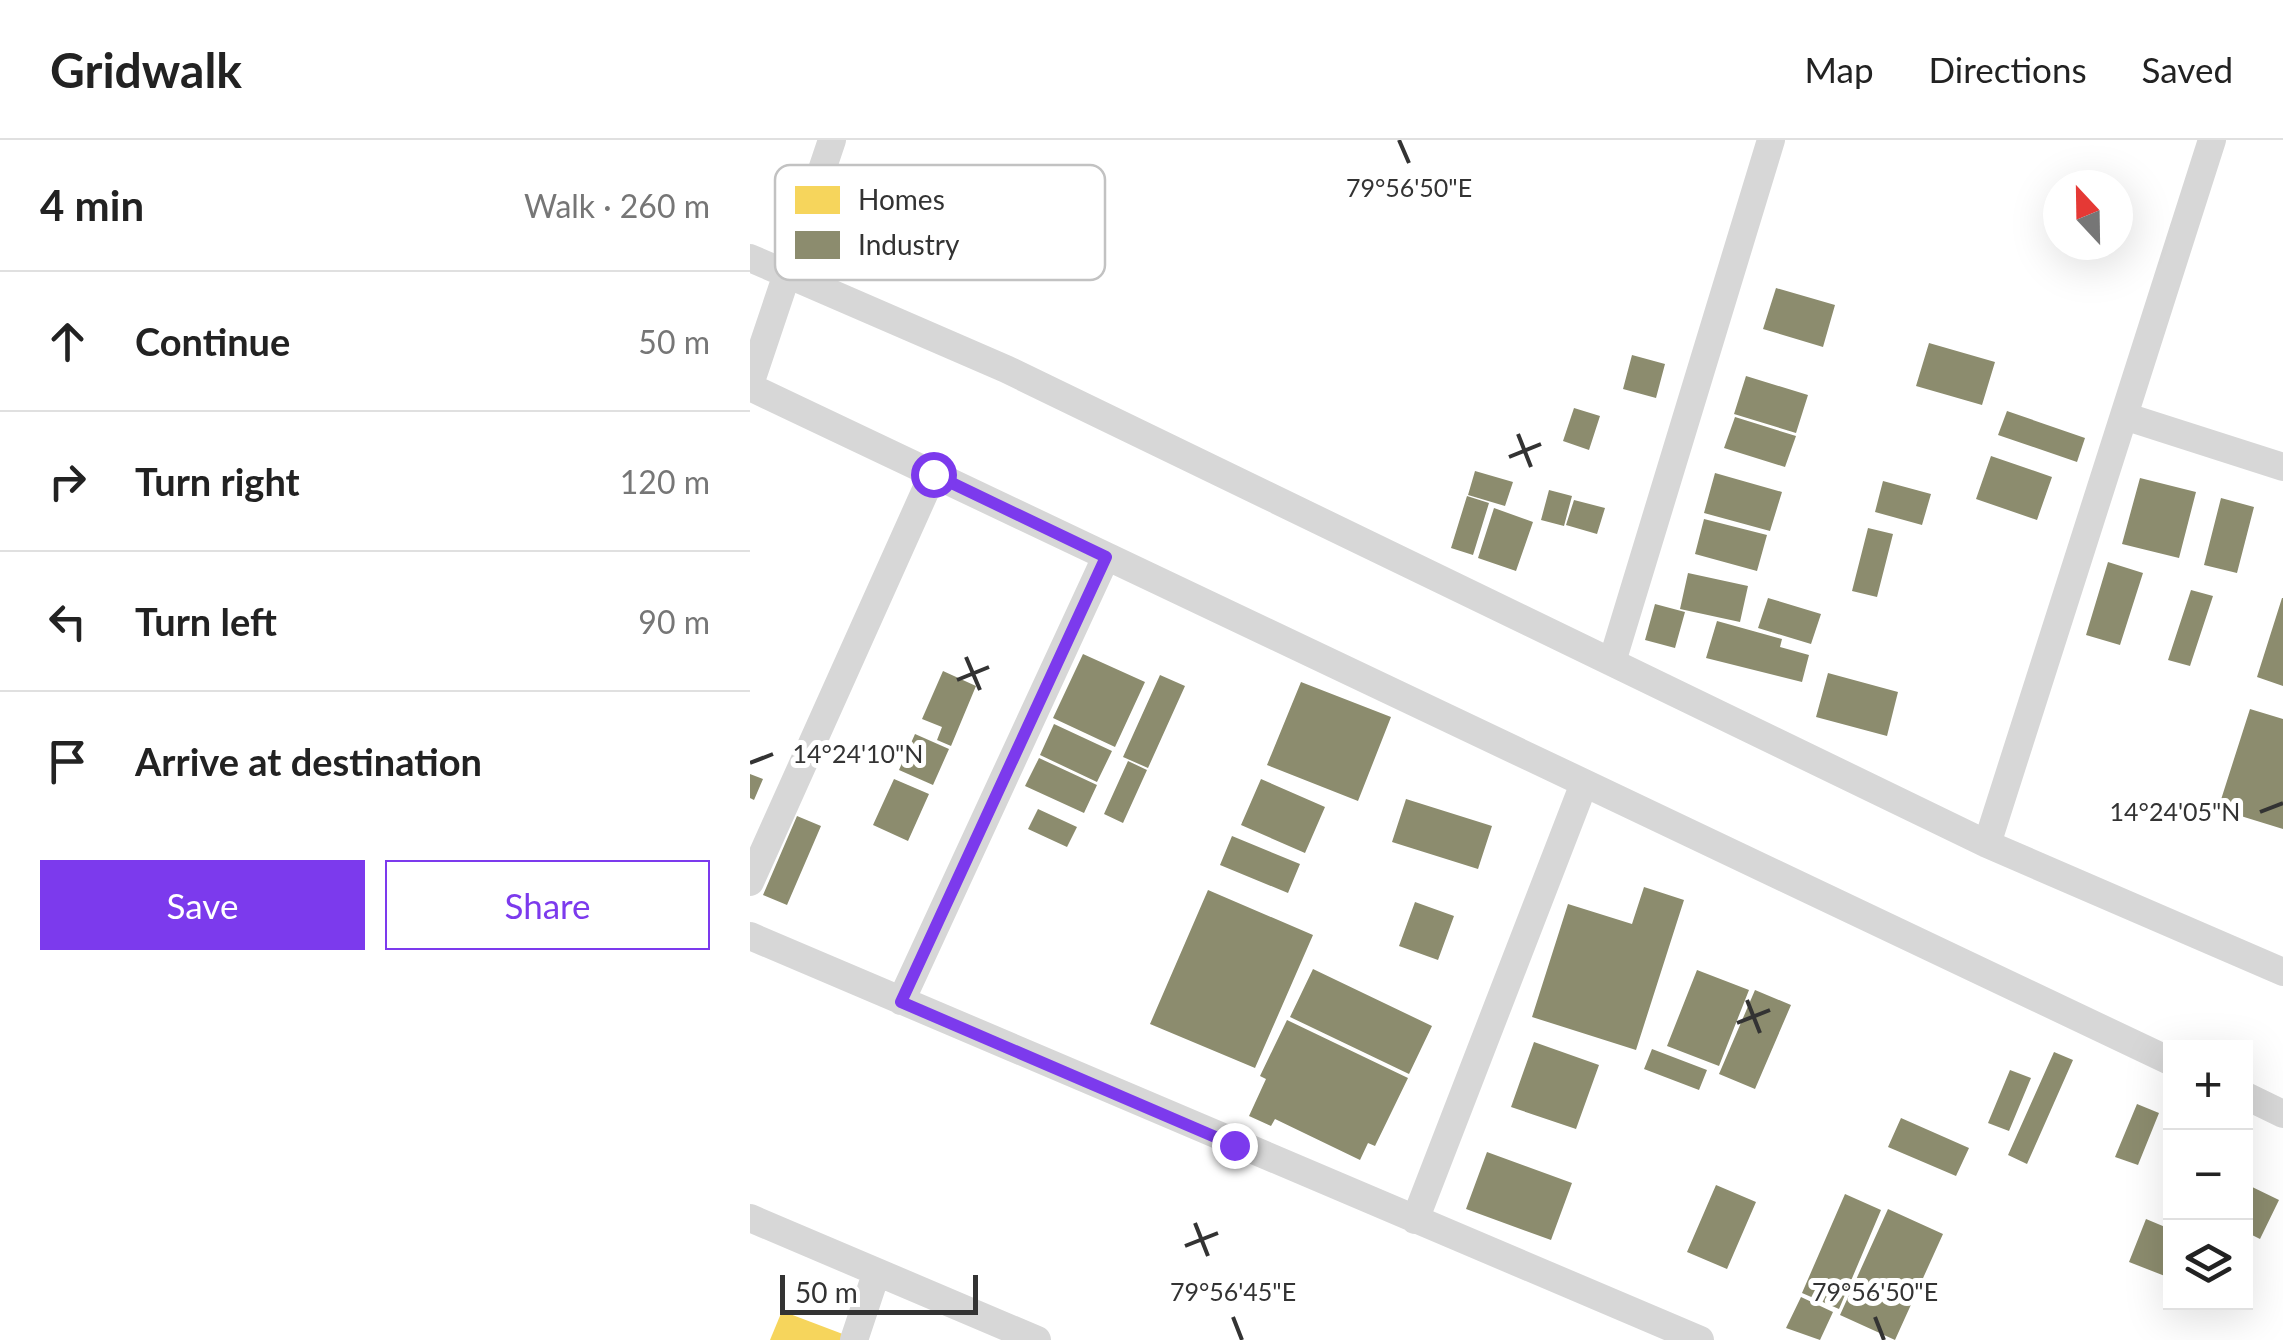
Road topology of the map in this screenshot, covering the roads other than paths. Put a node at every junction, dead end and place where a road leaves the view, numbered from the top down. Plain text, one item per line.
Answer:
1 (832, 140) edge
2 (1770, 140) edge
3 (2212, 140) edge
4 (824, 165) edge
5 (750, 258) edge
6 (775, 270) edge
7 (788, 280) edge
8 (796, 280) edge
9 (750, 386) edge
10 (2124, 416) junction
11 (2283, 467) edge
12 (933, 474) junction
13 (1106, 557) junction
14 (1612, 662) junction
15 (1583, 786) junction
16 (1987, 844) junction
17 (750, 882) edge
18 (750, 936) edge
19 (2283, 972) edge
20 (901, 1002) junction
21 (2163, 1058) edge
22 (2253, 1099) edge
23 (2283, 1114) edge
24 (750, 1218) edge
25 (1415, 1220) junction
26 (876, 1274) junction
27 (1028, 1338) edge
28 (854, 1340) edge
29 (1700, 1340) edge

1 - 4 street
2 - 14 street
3 - 10 street
5 - 6 street
7 - 9 street
8 - 14 street
9 - 12 street
10 - 11 street
10 - 16 street
12 - 13 street
12 - 17 street
13 - 15 street
13 - 20 street
14 - 16 street
15 - 21 street
15 - 25 street
16 - 19 street
18 - 20 street
20 - 25 street
22 - 23 street
24 - 26 street
25 - 29 street
26 - 27 street
26 - 28 street

